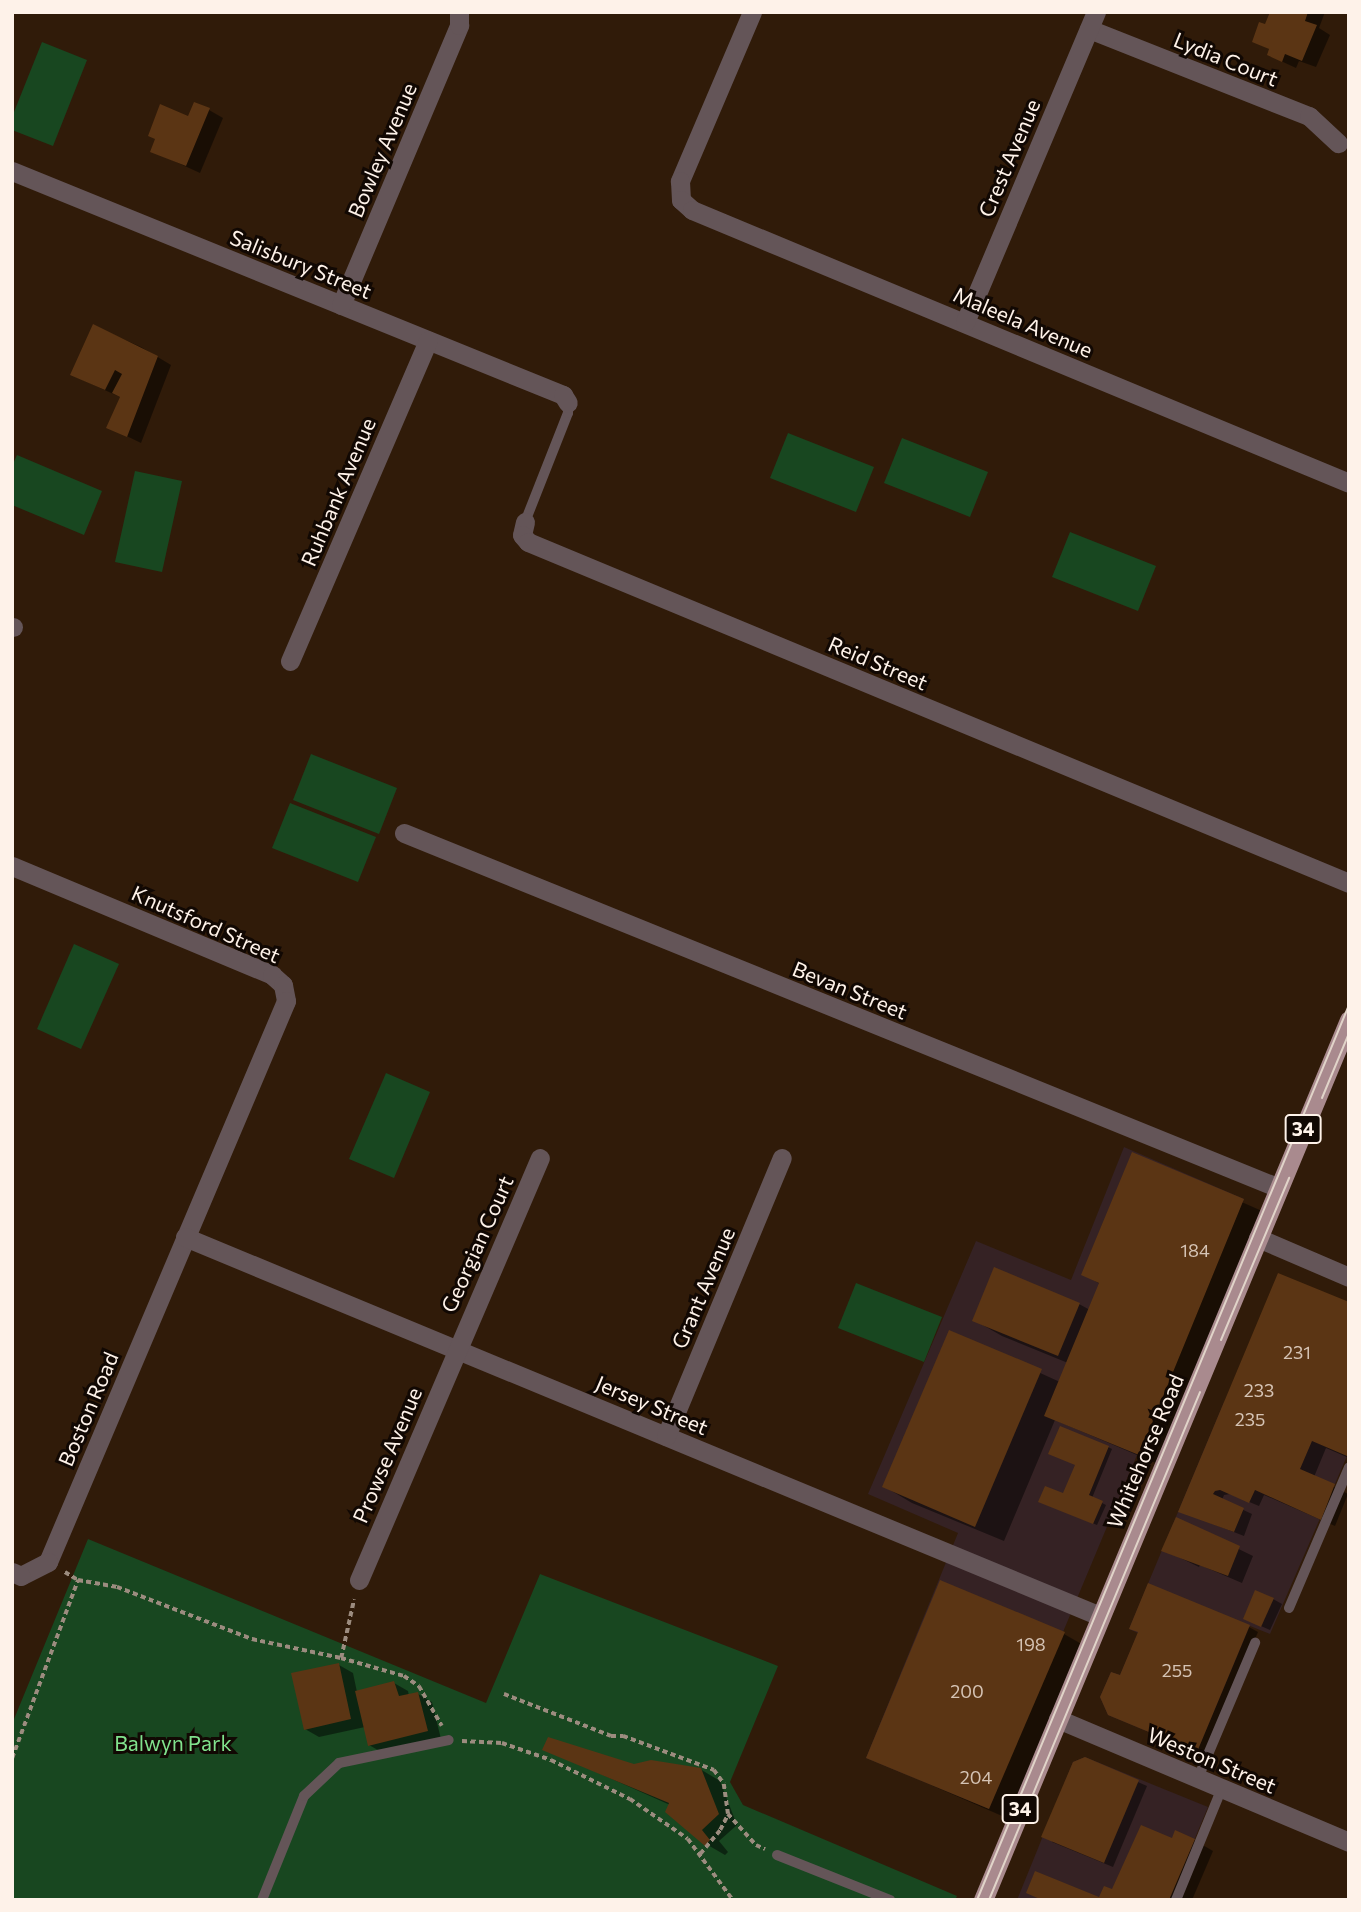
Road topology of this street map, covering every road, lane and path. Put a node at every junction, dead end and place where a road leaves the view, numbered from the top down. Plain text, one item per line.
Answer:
1 (460, 12) edge
2 (752, 12) edge
3 (1092, 21) edge
4 (1338, 143) dead end
5 (12, 171) edge
6 (341, 305) junction
7 (965, 322) junction
8 (428, 340) junction
9 (568, 403) joint
10 (1349, 483) edge
11 (525, 522) joint
12 (290, 661) dead end
13 (404, 833) dead end
14 (12, 866) edge
15 (1349, 883) edge
16 (1349, 1020) edge
17 (540, 1158) dead end
18 (782, 1158) dead end
19 (1279, 1188) junction
20 (185, 1237) junction
21 (1258, 1238) junction
22 (1349, 1276) edge
23 (457, 1349) junction
24 (666, 1436) junction
25 (1349, 1467) edge
26 (12, 1572) edge
27 (359, 1580) joint
28 (1289, 1608) dead end
29 (1100, 1616) junction
30 (1255, 1643) dead end
31 (341, 1658) junction
32 (505, 1694) dead end
33 (1058, 1719) junction
34 (449, 1740) junction
35 (12, 1758) edge
36 (1198, 1778) junction
37 (1222, 1788) junction
38 (728, 1814) junction
39 (1349, 1842) edge
40 (701, 1854) junction
41 (777, 1854) joint
42 (262, 1900) edge
43 (733, 1900) edge
44 (890, 1900) edge
45 (983, 1900) edge
46 (1176, 1900) edge

1 - 6 street, Bowley Avenue
2 - 7 street, Maleela Avenue
3 - 4 street, Lydia Court
3 - 7 street, Crest Avenue
5 - 6 street, Salisbury Street
6 - 8 street, Salisbury Street
7 - 10 street, Maleela Avenue
8 - 9 street, Salisbury Street
8 - 12 street, Ruhbank Avenue
9 - 11 lane, Reid Street
11 - 15 street, Reid Street
13 - 19 street, Bevan Street
14 - 20 street, Knutsford Street
16 - 19 main road, Whitehorse Road / 34
17 - 23 street, Georgian Court
18 - 24 street, Grant Avenue
19 - 21 main road, Whitehorse Road / 34
20 - 23 street, Jersey Street
20 - 26 street, Boston Road
21 - 22 street
21 - 29 main road, Whitehorse Road / 34
23 - 24 street, Jersey Street
23 - 27 street, Prowse Avenue
24 - 29 street, Jersey Street
25 - 28 lane
27 - 31 path
29 - 33 main road, Whitehorse Road / 34
30 - 36 lane
31 - 34 path
31 - 35 path
32 - 38 path
33 - 36 street, Weston Street
33 - 45 main road, Whitehorse Road / 34
34 - 40 path
34 - 42 lane
36 - 37 street, Weston Street
37 - 39 street, Weston Street
37 - 46 lane
38 - 40 path
38 - 41 path
40 - 43 path
41 - 44 lane

